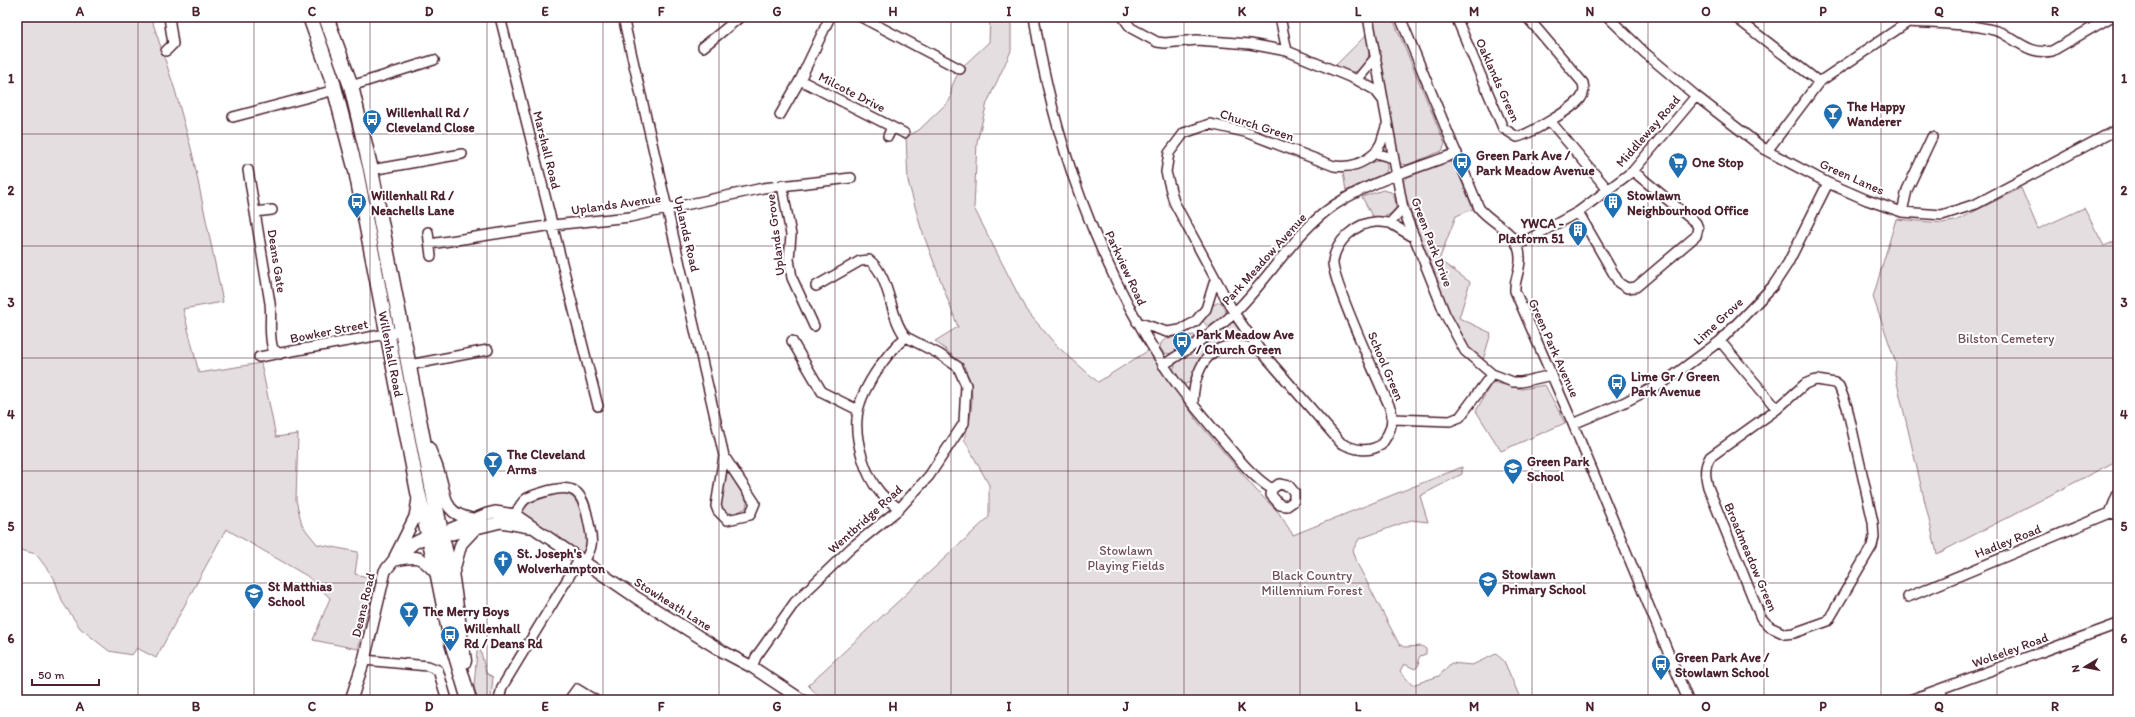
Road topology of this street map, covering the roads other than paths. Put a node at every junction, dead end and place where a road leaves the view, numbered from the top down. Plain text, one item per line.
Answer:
1 (169, 17) edge
2 (302, 17) edge
3 (310, 17) edge
4 (500, 17) edge
5 (623, 17) edge
6 (740, 17) edge
7 (830, 17) edge
8 (861, 17) edge
9 (1034, 17) edge
10 (1123, 17) edge
11 (1280, 17) edge
12 (1368, 17) edge
13 (1400, 17) edge
14 (1456, 17) edge
15 (1527, 17) edge
16 (1608, 17) edge
17 (1735, 17) edge
18 (2111, 17) edge
19 (1908, 19) edge
20 (878, 20) edge
21 (329, 21) edge
22 (173, 44) junction
23 (182, 47) dead end
24 (703, 47) dead end
25 (166, 51) dead end
26 (1286, 51) junction
27 (1376, 57) junction
28 (434, 60) dead end
29 (960, 69) dead end
30 (800, 80) junction
31 (1356, 80) junction
32 (1819, 82) junction
33 (333, 84) junction
34 (351, 86) junction
35 (1696, 96) junction
36 (1384, 101) junction
37 (780, 115) dead end
38 (233, 117) dead end
39 (1550, 121) junction
40 (1387, 124) junction
41 (892, 127) junction
42 (2118, 129) edge
43 (904, 133) dead end
44 (888, 136) dead end
45 (1932, 137) dead end
46 (1768, 151) junction
47 (1375, 153) junction
48 (1457, 153) junction
49 (462, 154) dead end
50 (1393, 158) junction
51 (248, 170) dead end
52 (371, 170) junction
53 (1633, 171) junction
54 (1396, 177) junction
55 (852, 178) dead end
56 (1828, 183) junction
57 (782, 186) junction
58 (1608, 191) junction
59 (1403, 209) junction
60 (272, 210) dead end
61 (668, 210) junction
62 (255, 212) junction
63 (1578, 212) junction
64 (1902, 212) junction
65 (1390, 223) junction
66 (553, 225) junction
67 (428, 232) dead end
68 (1415, 238) junction
69 (430, 244) junction
70 (1518, 245) junction
71 (431, 256) dead end
72 (1215, 280) junction
73 (816, 286) dead end
74 (1234, 313) junction
75 (1137, 322) junction
76 (814, 326) dead end
77 (403, 331) junction
78 (386, 334) junction
79 (906, 337) junction
80 (792, 341) dead end
81 (1720, 341) junction
82 (488, 350) dead end
83 (1260, 350) junction
84 (280, 354) junction
85 (259, 357) dead end
86 (409, 365) junction
87 (1163, 365) junction
88 (1492, 374) junction
89 (1552, 375) junction
90 (1193, 404) junction
91 (598, 406) dead end
92 (1777, 409) junction
93 (858, 410) junction
94 (1393, 419) junction
95 (1573, 424) junction
96 (421, 429) junction
97 (724, 456) junction
98 (1272, 489) dead end
99 (418, 492) junction
100 (2118, 492) edge
101 (899, 509) junction
102 (2114, 514) edge
103 (515, 515) junction
104 (473, 524) junction
105 (532, 527) junction
106 (435, 535) junction
107 (393, 561) junction
108 (581, 561) junction
109 (445, 577) junction
110 (1908, 597) dead end
111 (2118, 624) edge
112 (364, 660) junction
113 (752, 667) junction
114 (1940, 689) junction
115 (468, 696) edge
116 (351, 700) edge
117 (447, 700) edge
118 (499, 700) edge
119 (569, 700) edge
120 (595, 700) edge
121 (802, 700) edge
122 (1688, 700) edge
123 (1910, 700) edge
124 (1944, 700) edge

1 - 22 street
2 - 33 highway
3 - 33 highway, Willenhall Road
4 - 66 street, Marshall Road
5 - 61 street, Uplands Road
6 - 24 street
7 - 30 street, Milcote Drive
8 - 20 street
9 - 75 street, Parkview Road
10 - 26 street
11 - 26 street
12 - 27 street, Green Park Drive
13 - 48 street
14 - 39 street, Oaklands Green
15 - 39 street, Oaklands Green
16 - 35 street, Green Lanes
17 - 32 street
18 - 19 street
19 - 32 street
20 - 29 street
21 - 34 highway, Willenhall Road
22 - 23 street
22 - 25 street
26 - 31 street
27 - 31 street
27 - 36 street, Green Park Drive
28 - 34 street
30 - 37 street, Milcote Drive
30 - 41 street, Milcote Drive
31 - 36 street
32 - 46 street
33 - 38 street
33 - 78 highway, Willenhall Road
34 - 52 highway, Willenhall Road
35 - 46 street, Green Lanes
35 - 53 street, Middleway Road
36 - 40 street, Green Park Drive
39 - 58 street
40 - 47 street
40 - 50 street, Green Park Drive
41 - 43 street, Milcote Drive
41 - 44 street, Milcote Drive
42 - 64 street, Green Lanes
45 - 64 street
46 - 56 street, Green Lanes
47 - 50 street
47 - 72 street, Church Green
48 - 54 street, Park Meadow Avenue
48 - 70 street
49 - 52 street
50 - 54 street, Green Park Drive
51 - 62 street, Deans Gate
52 - 77 highway, Willenhall Road
53 - 58 street, Middleway Road
53 - 63 street
54 - 59 street, Green Park Drive
54 - 74 street, Park Meadow Avenue
55 - 57 street, Uplands Avenue
56 - 64 street, Green Lanes
56 - 81 street, Lime Grove
57 - 61 street, Uplands Avenue
57 - 76 street, Uplands Grove
58 - 63 street, Middleway Road
59 - 65 street
59 - 68 street, Green Park Drive
60 - 62 street
61 - 66 street, Uplands Avenue
61 - 97 street, Uplands Road
62 - 84 street, Deans Gate
63 - 70 street, Middleway Road
65 - 68 street
65 - 94 street, School Green
66 - 69 street, Uplands Avenue
66 - 91 street, Marshall Road
67 - 69 street
68 - 88 street, Green Park Drive
69 - 71 street
70 - 89 street, Green Park Avenue
72 - 74 street, Church Green
72 - 75 street
73 - 79 street
74 - 83 street, School Green
74 - 87 street, Park Meadow Avenue
75 - 87 street, Parkview Road
77 - 78 street, Bowker Street
77 - 86 highway, Willenhall Road
78 - 84 street, Bowker Street
78 - 99 highway, Willenhall Road
79 - 93 street
79 - 101 street, Wentbridge Road
80 - 93 street
81 - 92 street
81 - 95 street, Lime Grove
82 - 86 street
83 - 90 street
83 - 94 street, School Green
84 - 85 street, Bowker Street
86 - 96 highway, Willenhall Road
87 - 90 street, Parkview Road
88 - 89 street, Green Park Drive
88 - 94 street
89 - 95 street, Green Park Avenue
90 - 98 street, Parkview Road
92 - 92 street, Broadmeadow Green
93 - 101 street
95 - 122 street, Green Park Avenue
96 - 104 street
96 - 106 highway, Willenhall Road
97 - 97 street, Uplands Road
99 - 106 highway, Willenhall Road
99 - 107 street
100 - 102 street
101 - 113 street, Wentbridge Road
102 - 110 street, Hadley Road
103 - 104 street, Stowheath Lane
103 - 105 street, Stowheath Lane
103 - 108 street
104 - 105 street, Stowheath Lane
104 - 106 street, Stowheath Lane
104 - 109 street
105 - 108 street, Stowheath Lane
106 - 107 street, Deans Road
106 - 109 highway, Willenhall Road
107 - 109 street
107 - 112 street, Deans Road
108 - 113 street, Stowheath Lane
108 - 118 street
109 - 115 highway, Willenhall Road
111 - 114 street, Wolseley Road
112 - 116 street, Deans Road
112 - 117 street
113 - 121 street, Stowheath Lane
114 - 123 street, Wolseley Road
114 - 124 street
119 - 120 street

